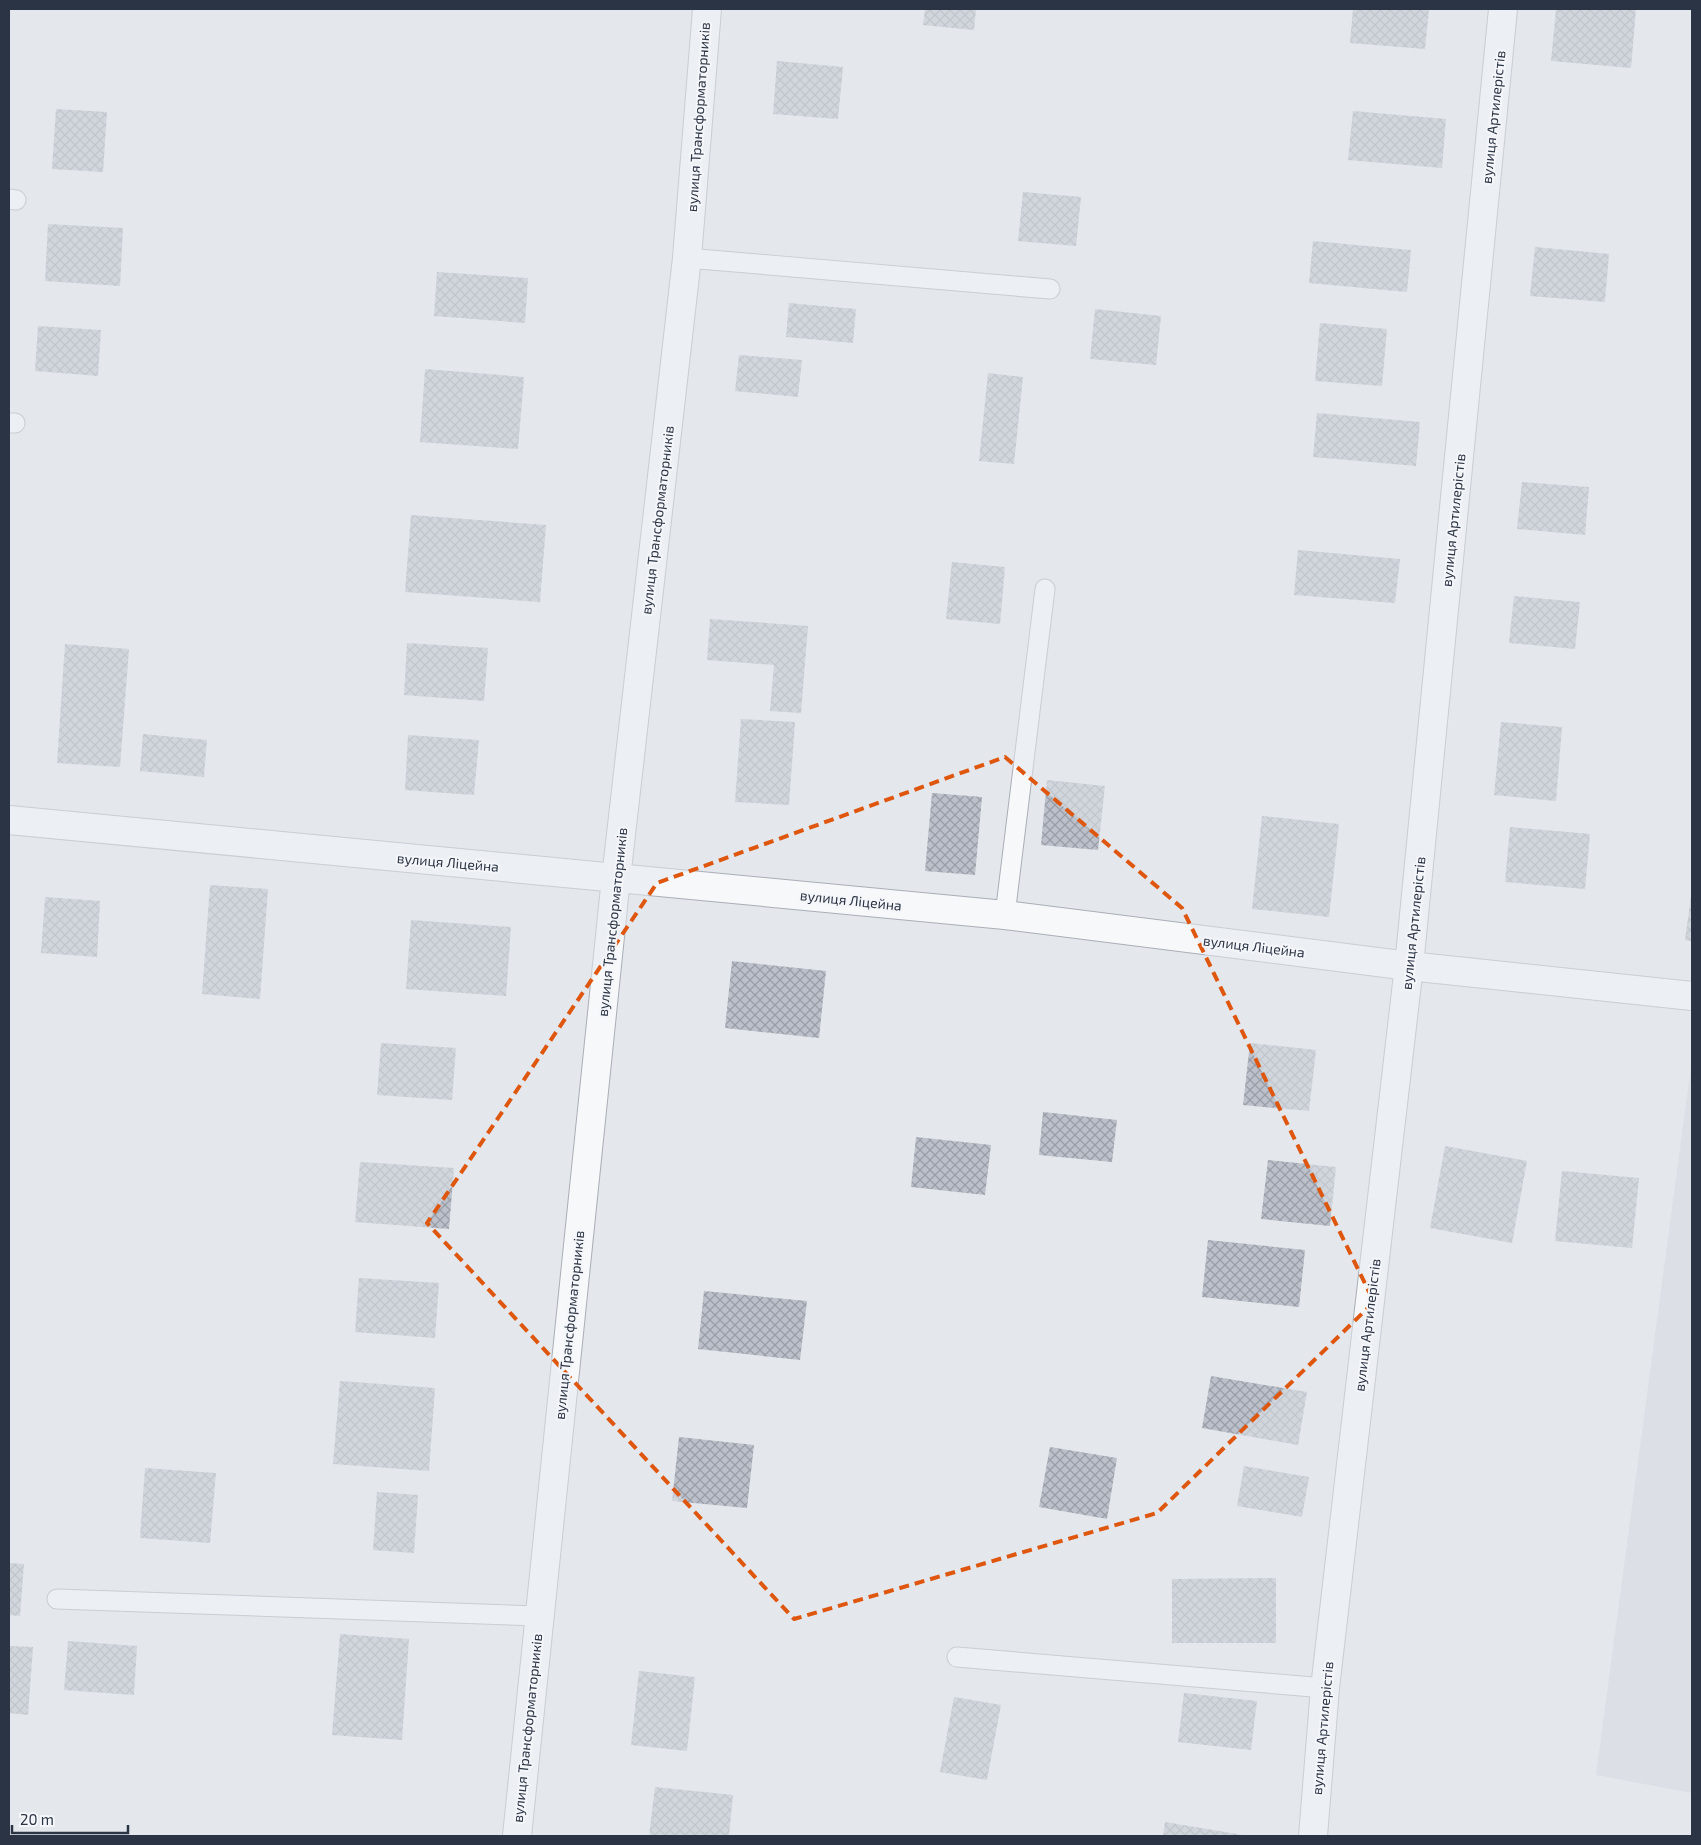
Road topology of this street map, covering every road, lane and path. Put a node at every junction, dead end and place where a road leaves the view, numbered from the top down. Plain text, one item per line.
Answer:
1 (707, 9) edge
2 (1503, 9) edge
3 (687, 258) junction
4 (1050, 290) dead end
5 (1045, 589) dead end
6 (9, 820) edge
7 (616, 878) junction
8 (1005, 915) junction
9 (1409, 966) junction
10 (1692, 996) edge
11 (57, 1599) dead end
12 (538, 1616) junction
13 (957, 1657) dead end
14 (1325, 1688) junction
15 (516, 1836) edge
16 (1313, 1836) edge

1 - 3 street, вулиця Трансформаторників
2 - 9 street, вулиця Артилерістів
3 - 4 lane
3 - 7 street, вулиця Трансформаторників
5 - 8 lane
6 - 7 street, вулиця Ліцейна
7 - 8 street, вулиця Ліцейна
7 - 12 street, вулиця Трансформаторників
8 - 9 street, вулиця Ліцейна
9 - 10 street, вулиця Ліцейна
9 - 14 street, вулиця Артилерістів
11 - 12 lane
12 - 15 street, вулиця Трансформаторників
13 - 14 lane
14 - 16 street, вулиця Артилерістів

